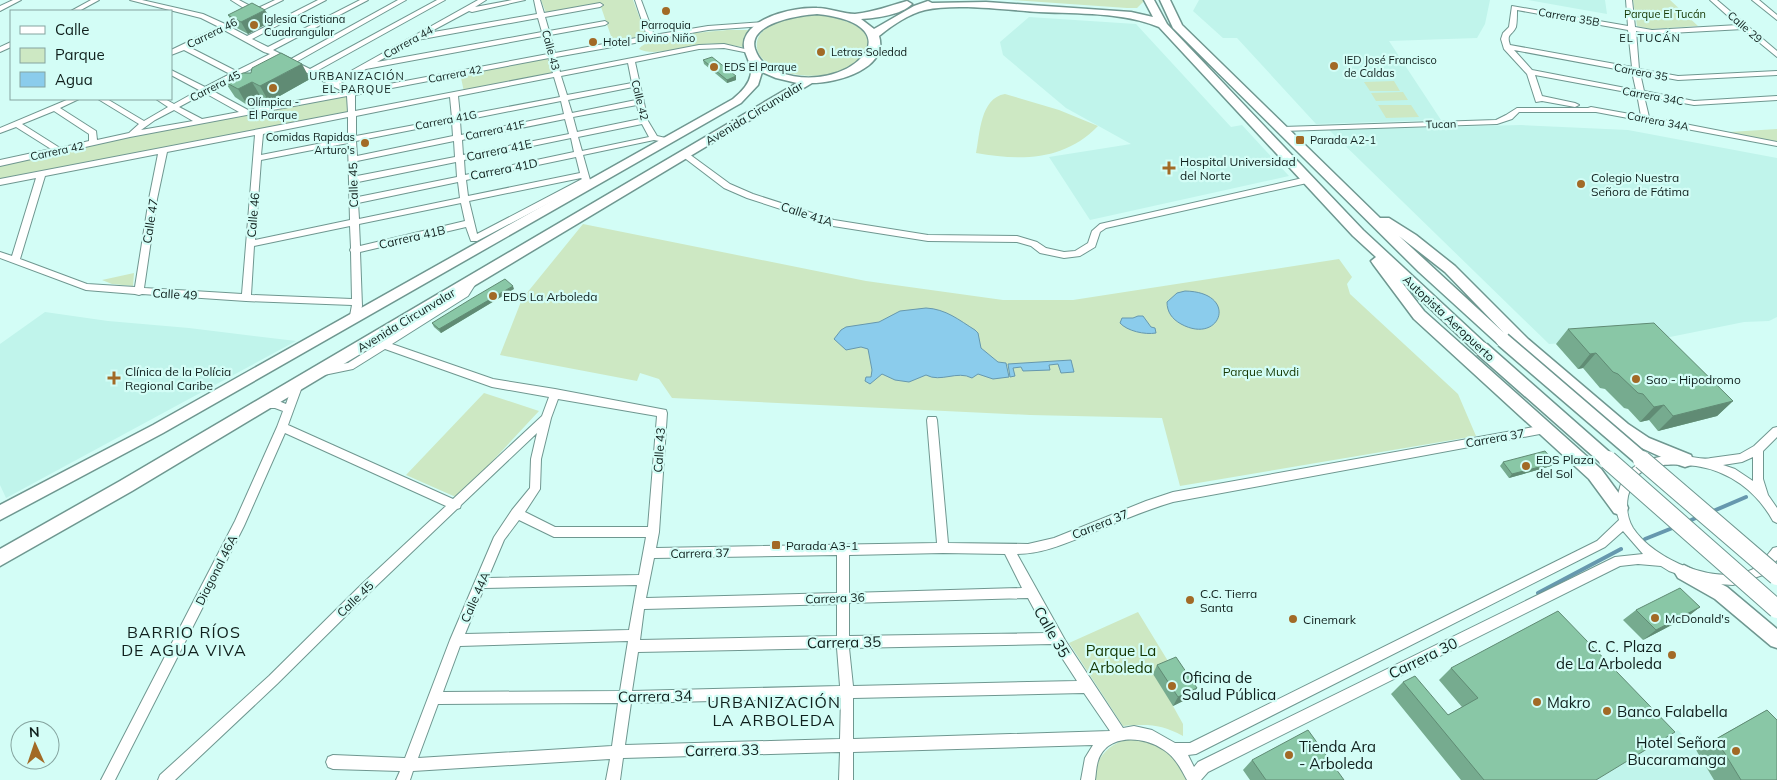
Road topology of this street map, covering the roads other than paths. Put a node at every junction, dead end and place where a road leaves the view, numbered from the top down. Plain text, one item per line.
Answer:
1 (18, 0) edge
2 (96, 0) edge
3 (133, 0) edge
4 (234, 0) edge
5 (280, 0) edge
6 (324, 0) edge
7 (366, 0) edge
8 (404, 0) edge
9 (442, 0) edge
10 (483, 0) edge
11 (522, 0) edge
12 (537, 0) edge
13 (638, 0) edge
14 (935, 0) edge
15 (974, 0) edge
16 (1149, 0) edge
17 (1165, 0) edge
18 (1629, 0) edge
19 (1713, 0) edge
20 (1755, 0) edge
21 (917, 4) edge
22 (600, 5) dead end
23 (0, 9) edge
24 (76, 10) edge
25 (462, 11) junction
26 (256, 12) junction
27 (541, 15) junction
28 (850, 17) junction
29 (1777, 18) edge
30 (241, 19) edge
31 (233, 23) edge
32 (605, 23) dead end
33 (764, 24) junction
34 (1163, 26) junction
35 (225, 27) junction
36 (1744, 27) junction
37 (1632, 28) junction
38 (546, 34) junction
39 (873, 35) junction
40 (651, 37) junction
41 (415, 38) junction
42 (246, 39) junction
43 (639, 39) junction
44 (1507, 46) junction
45 (184, 47) junction
46 (267, 50) junction
47 (749, 51) junction
48 (1775, 52) edge
49 (172, 53) edge
50 (276, 54) junction
51 (552, 56) junction
52 (645, 58) junction
53 (631, 60) junction
54 (290, 62) junction
55 (756, 63) junction
56 (363, 67) junction
57 (1636, 71) junction
58 (309, 72) junction
59 (1530, 72) junction
60 (172, 73) edge
61 (1777, 73) edge
62 (557, 74) junction
63 (236, 75) junction
64 (810, 80) junction
65 (249, 82) edge
66 (333, 84) junction
67 (636, 84) junction
68 (206, 90) junction
69 (351, 93) junction
70 (454, 94) junction
71 (1640, 94) junction
72 (563, 97) junction
73 (1777, 98) edge
74 (73, 100) edge
75 (104, 100) edge
76 (162, 100) edge
77 (639, 102) junction
78 (174, 107) junction
79 (55, 108) junction
80 (1596, 110) junction
81 (247, 113) junction
82 (351, 113) junction
83 (568, 115) junction
84 (709, 117) junction
85 (456, 118) junction
86 (1645, 119) junction
87 (644, 121) junction
88 (201, 122) junction
89 (16, 124) junction
90 (144, 124) junction
91 (1283, 129) junction
92 (0, 132) edge
93 (259, 132) junction
94 (130, 135) junction
95 (574, 135) junction
96 (457, 138) junction
97 (352, 139) junction
98 (660, 139) junction
99 (93, 143) junction
100 (1777, 144) edge
101 (698, 147) junction
102 (58, 150) junction
103 (163, 150) junction
104 (579, 154) junction
105 (686, 154) junction
106 (257, 158) junction
107 (460, 158) junction
108 (352, 159) junction
109 (0, 163) edge
110 (41, 174) junction
111 (463, 178) junction
112 (353, 180) junction
113 (1307, 180) junction
114 (586, 181) junction
115 (0, 182) edge
116 (466, 199) junction
117 (353, 201) junction
118 (1366, 211) junction
119 (354, 223) junction
120 (469, 223) junction
121 (1358, 233) junction
122 (250, 244) junction
123 (354, 250) junction
124 (0, 255) edge
125 (15, 261) junction
126 (473, 280) junction
127 (139, 292) junction
128 (246, 298) junction
129 (356, 308) junction
130 (384, 345) junction
131 (320, 371) junction
132 (298, 384) junction
133 (555, 393) junction
134 (263, 405) junction
135 (288, 410) junction
136 (546, 418) junction
137 (932, 420) dead end
138 (282, 426) junction
139 (1545, 429) junction
140 (1777, 431) edge
141 (1758, 449) junction
142 (1693, 461) junction
143 (1764, 497) junction
144 (456, 505) junction
145 (1620, 508) junction
146 (0, 513) edge
147 (516, 513) junction
148 (1777, 518) edge
149 (1624, 523) junction
150 (653, 532) junction
151 (943, 548) junction
152 (843, 550) junction
153 (1009, 550) junction
154 (1777, 552) edge
155 (649, 554) junction
156 (0, 558) edge
157 (1661, 561) junction
158 (1684, 573) junction
159 (1777, 576) edge
160 (644, 580) junction
161 (480, 583) junction
162 (1030, 593) junction
163 (842, 598) junction
164 (639, 604) junction
165 (1777, 609) edge
166 (1055, 638) junction
167 (456, 640) junction
168 (1777, 640) edge
169 (634, 641) junction
170 (842, 642) junction
171 (1086, 687) junction
172 (846, 693) junction
173 (626, 697) junction
174 (434, 698) junction
175 (1115, 736) junction
176 (845, 747) junction
177 (1175, 749) junction
178 (617, 752) junction
179 (333, 762) dead end
180 (409, 766) junction
181 (1194, 779) edge
182 (108, 780) edge
183 (165, 780) edge
184 (403, 780) edge
185 (612, 780) edge
186 (846, 780) edge
187 (1088, 780) edge

1 - 23 street
2 - 24 street
3 - 35 street
4 - 26 street
5 - 26 street, Carrera 46
6 - 42 street
7 - 46 street
8 - 54 street
9 - 58 street
10 - 25 street, Carrera 44
11 - 25 street
12 - 27 street, Calle 43
13 - 40 street
14 - 21 highway
15 - 16 highway
16 - 34 highway, Autopista Aeropuerto
17 - 91 highway, Autopista Aeropuerto
18 - 37 street
19 - 36 street, Calle 29
20 - 29 street
21 - 28 highway
21 - 34 highway
21 - 39 highway
22 - 27 street
25 - 41 street, Carrera 44
26 - 30 street, Carrera 46
27 - 38 street, Calle 43
27 - 41 street
28 - 33 highway
28 - 39 highway
31 - 35 street, Carrera 46
32 - 38 street
33 - 40 street, Carrera 42
33 - 47 highway
34 - 113 highway, Autopista Aeropuerto
35 - 42 street
35 - 45 street, Carrera 46
36 - 37 street, Carrera 35B
36 - 48 street, Calle 29
37 - 44 street, Carrera 35B
37 - 57 street
38 - 51 street, Calle 43
38 - 56 street
39 - 64 highway
40 - 43 street, Carrera 42
41 - 56 street, Carrera 44
42 - 46 street
43 - 51 street, Carrera 42
43 - 52 street
44 - 57 street, Carrera 35
44 - 59 street
45 - 49 street, Carrera 46
45 - 63 street
46 - 50 street
47 - 52 street, Carrera 42
47 - 55 highway
50 - 54 street
50 - 63 street, Carrera 45
51 - 62 street, Calle 43
51 - 69 street, Carrera 42
52 - 53 street, Carrera 42
53 - 62 street, Carrera 42
53 - 67 street, Calle 42
54 - 58 street
55 - 64 highway
55 - 84 highway, Avenida Circunvalar
56 - 66 street, Carrera 44
57 - 61 street, Carrera 35
57 - 71 street
58 - 66 street
59 - 71 street, Carrera 34C
59 - 80 street, Carrera 34A
60 - 68 street
62 - 70 street, Carrera 42
62 - 72 street, Calle 43
63 - 65 street
63 - 68 street, Carrera 45
64 - 101 highway, Avenida Circunvalar
66 - 69 street
67 - 72 street, Carrera 41G
67 - 77 street, Calle 42
68 - 78 street, Carrera 45
68 - 81 street
69 - 81 street, Carrera 42
69 - 82 street, Calle 45
70 - 82 street, Carrera 42
70 - 85 street
71 - 73 street, Carrera 34C
71 - 86 street
72 - 83 street, Calle 43
72 - 85 street, Carrera 41G
74 - 79 street
75 - 90 street
76 - 78 street
77 - 83 street, Carrera 41F
77 - 87 street, Calle 42
78 - 88 street
78 - 90 street, Carrera 45
79 - 89 street
79 - 99 street
80 - 86 street, Carrera 34A
80 - 91 street, Tucan
81 - 88 street, Carrera 42
82 - 93 street, Carrera 42
82 - 97 street, Calle 45
83 - 95 street, Calle 43
83 - 96 street, Carrera 41F
84 - 98 highway, Avenida Circunvalar
84 - 101 highway
85 - 96 street
85 - 97 street, Carrera 41G
86 - 100 street, Carrera 34A
87 - 95 street, Carrera 41E
87 - 98 street, Calle 42
88 - 94 street, Carrera 42
89 - 92 street
89 - 102 street
90 - 94 street, Carrera 45
91 - 118 highway, Autopista Aeropuerto
93 - 103 street, Carrera 42
93 - 106 street, Calle 46
94 - 99 street, Carrera 42
95 - 104 street, Calle 43
95 - 107 street, Carrera 41E
96 - 107 street
96 - 108 street, Carrera 41F
97 - 106 street, Carrera 41G
97 - 108 street, Calle 45
98 - 104 street, Carrera 41D
98 - 114 highway, Avenida Circunvalar
99 - 102 street, Carrera 42
101 - 105 highway, Avenida Circunvalar
102 - 109 street, Carrera 42
103 - 110 street, Carrera 42
103 - 127 street, Calle 47
104 - 111 street, Carrera 41D
104 - 114 street, Calle 43
105 - 113 street, Calle 41A
105 - 126 highway, Avenida Circunvalar
106 - 122 street, Calle 46
107 - 111 street
107 - 112 street, Carrera 41E
108 - 112 street, Calle 45
110 - 115 street, Carrera 42
110 - 125 street
111 - 116 street
111 - 117 street, Carrera 41D
112 - 117 street, Calle 45
113 - 121 highway, Autopista Aeropuerto
114 - 116 street
114 - 120 street
114 - 129 highway, Avenida Circunvalar
116 - 119 street
116 - 120 street
117 - 119 street, Calle 45
118 - 142 highway
118 - 159 highway, Autopista Aeropuerto, bridge
119 - 122 street
119 - 123 street, Calle 45
120 - 123 street, Carrera 41B
121 - 139 highway
121 - 165 highway, Autopista Aeropuerto, bridge
122 - 128 street, Calle 46
123 - 129 street, Calle 45
124 - 125 street, Calle 49
125 - 127 street, Calle 49
126 - 130 street
126 - 131 highway, Avenida Circunvalar
127 - 128 street, Calle 49
128 - 129 street, Calle 49
129 - 146 highway, Avenida Circunvalar
130 - 131 street
130 - 133 street, Calle 43
131 - 132 highway, Avenida Circunvalar
132 - 134 highway, Avenida Circunvalar
132 - 135 street, Diagonal 46A
133 - 136 street, Calle 44A
133 - 150 street, Calle 43
134 - 135 street
134 - 156 highway, Avenida Circunvalar
135 - 138 street, Diagonal 46A
136 - 144 street, Calle 45
136 - 147 street, Calle 44A
137 - 151 street
138 - 144 street
138 - 182 street, Diagonal 46A
139 - 145 highway
139 - 153 street, Carrera 37
140 - 141 street
141 - 142 street
141 - 143 street
142 - 143 street
142 - 145 street
143 - 148 street
144 - 183 street, Calle 45
145 - 149 street
147 - 150 street
147 - 161 street, Calle 44A
149 - 157 street
149 - 177 street, Carrera 30
150 - 155 street, Calle 43
151 - 152 street, Carrera 37
151 - 153 street, Carrera 37
152 - 155 street, Carrera 37
152 - 163 street
153 - 162 street, Calle 35
154 - 158 street
155 - 160 street, Calle 43
157 - 158 street
157 - 181 street, Carrera 30
158 - 168 highway
160 - 161 street
160 - 164 street, Calle 43
161 - 167 street, Calle 44A
162 - 163 street, Carrera 36
162 - 166 street, Calle 35
163 - 164 street, Carrera 36
163 - 170 street
164 - 169 street, Calle 43
166 - 170 street, Carrera 35
166 - 171 street, Calle 35
167 - 169 street, Carrera 35
167 - 174 street, Calle 44A
169 - 170 street, Carrera 35
169 - 173 street, Calle 43
170 - 172 street
171 - 172 street, Carrera 34
171 - 175 street, Calle 35
172 - 173 street, Carrera 34
172 - 176 street
173 - 174 street, Carrera 34
173 - 178 street, Calle 43
174 - 180 street, Calle 44A
175 - 176 street, Carrera 33
175 - 177 street, Carrera 33
175 - 187 street
176 - 178 street, Carrera 33
176 - 186 street
177 - 181 street
178 - 180 street, Carrera 33
178 - 185 street, Calle 43
179 - 180 street, Carrera 33
180 - 184 street, Calle 44A

